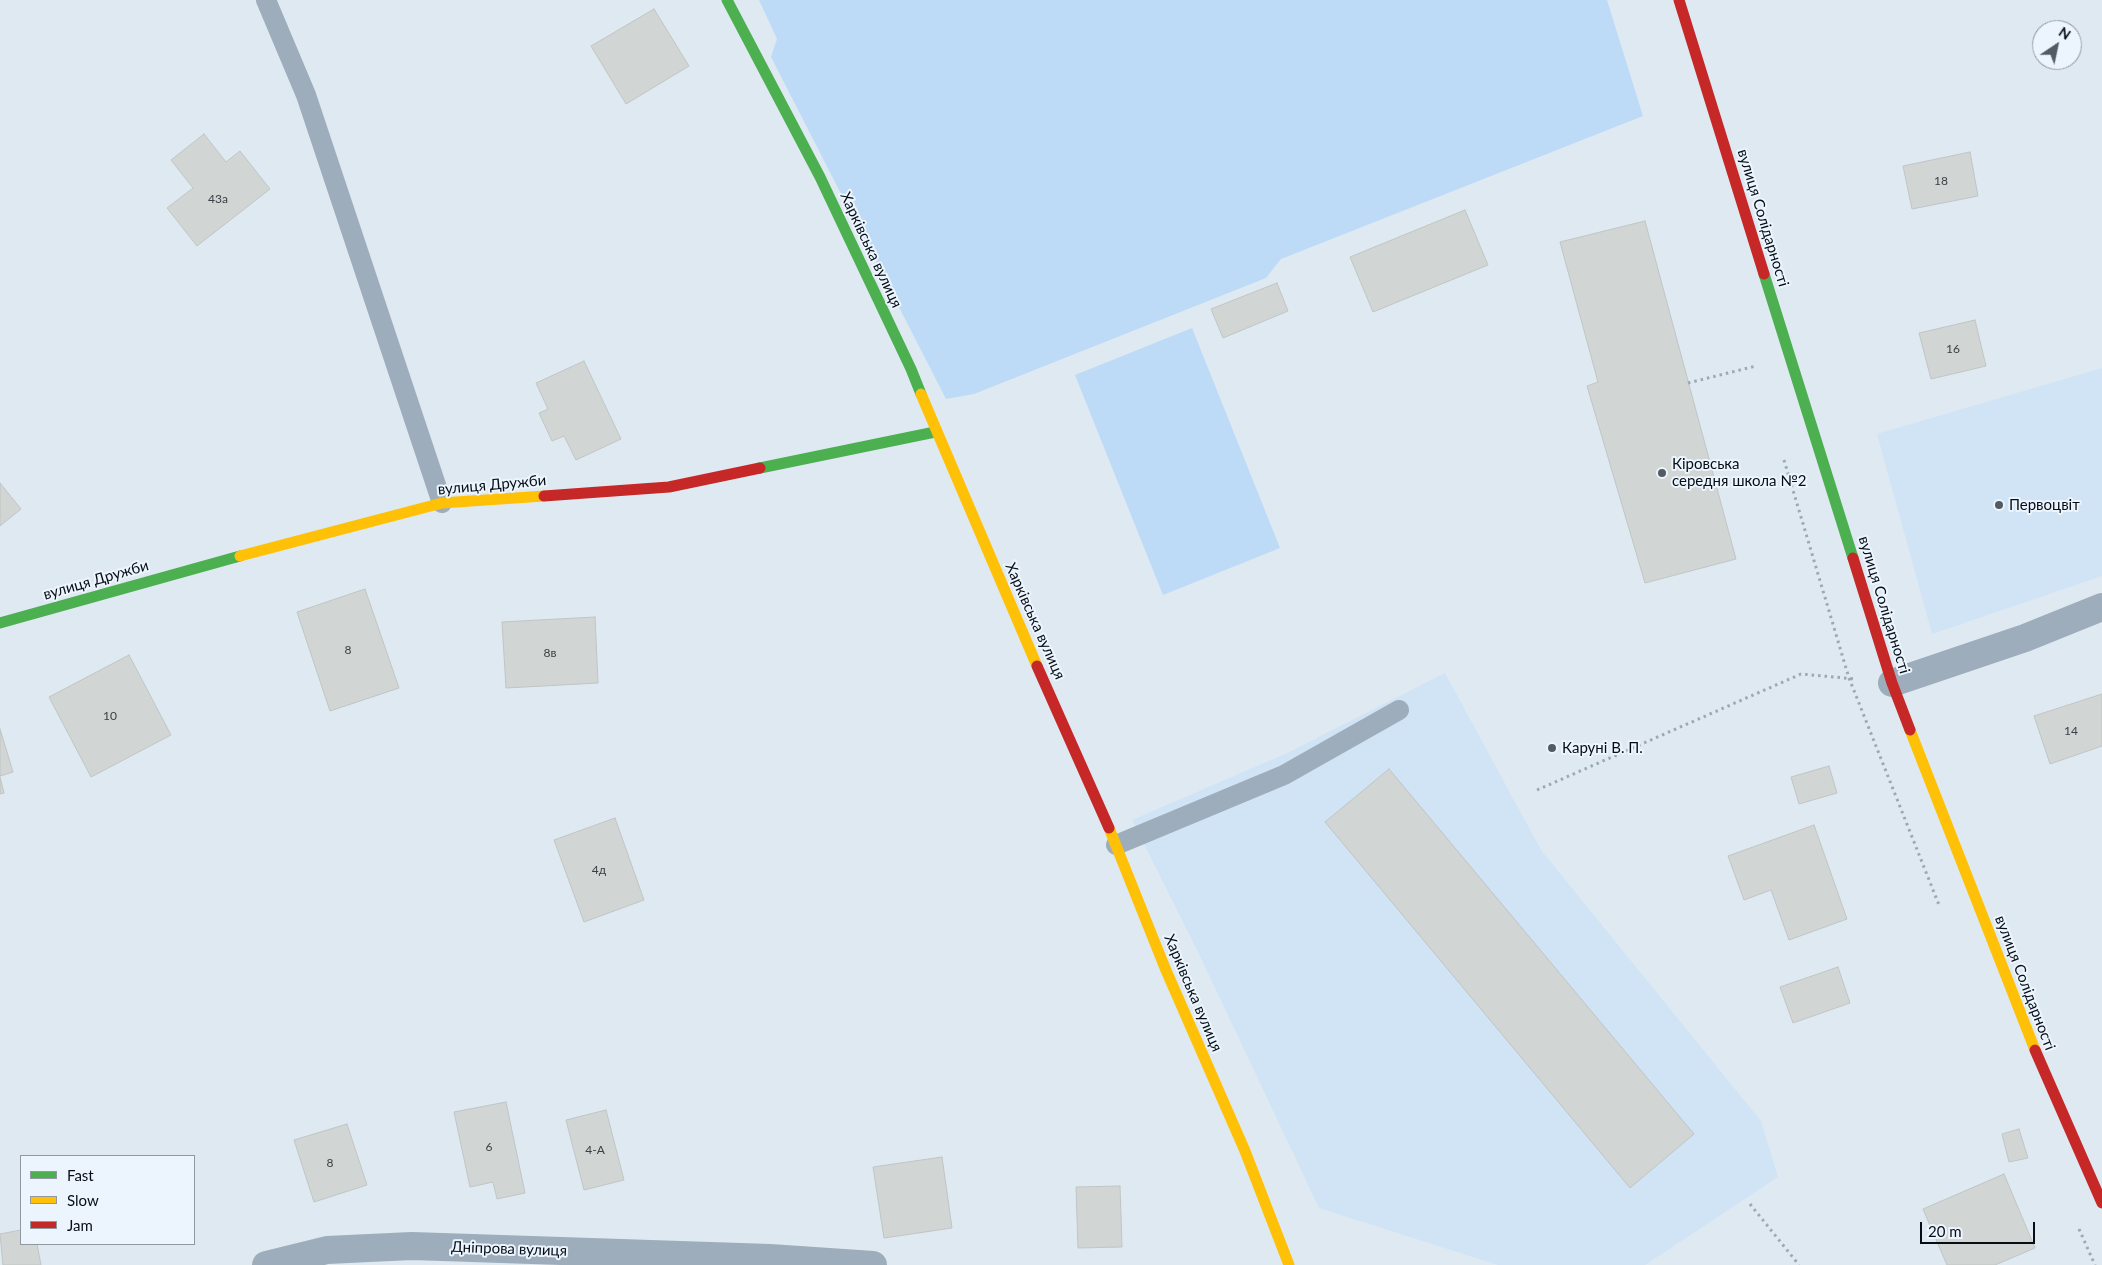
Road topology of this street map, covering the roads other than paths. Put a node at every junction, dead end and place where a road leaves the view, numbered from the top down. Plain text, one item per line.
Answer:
1 (266, 0) edge
2 (727, 0) edge
3 (1679, 0) edge
4 (935, 432) junction
5 (442, 503) junction
6 (2102, 607) edge
7 (0, 622) edge
8 (1892, 683) junction
9 (1399, 710) dead end
10 (1116, 845) junction
11 (2102, 1203) edge
12 (266, 1265) edge
13 (873, 1265) edge
14 (1289, 1265) edge

1 - 5 lane
2 - 4 street, Харківська вулиця
3 - 8 street, вулиця Солідарності
4 - 5 street, вулиця Дружби
4 - 10 street, Харківська вулиця
5 - 7 street, вулиця Дружби
6 - 8 street
8 - 11 street, вулиця Солідарності
9 - 10 lane
10 - 14 street, Харківська вулиця
12 - 13 street, Дніпрова вулиця

